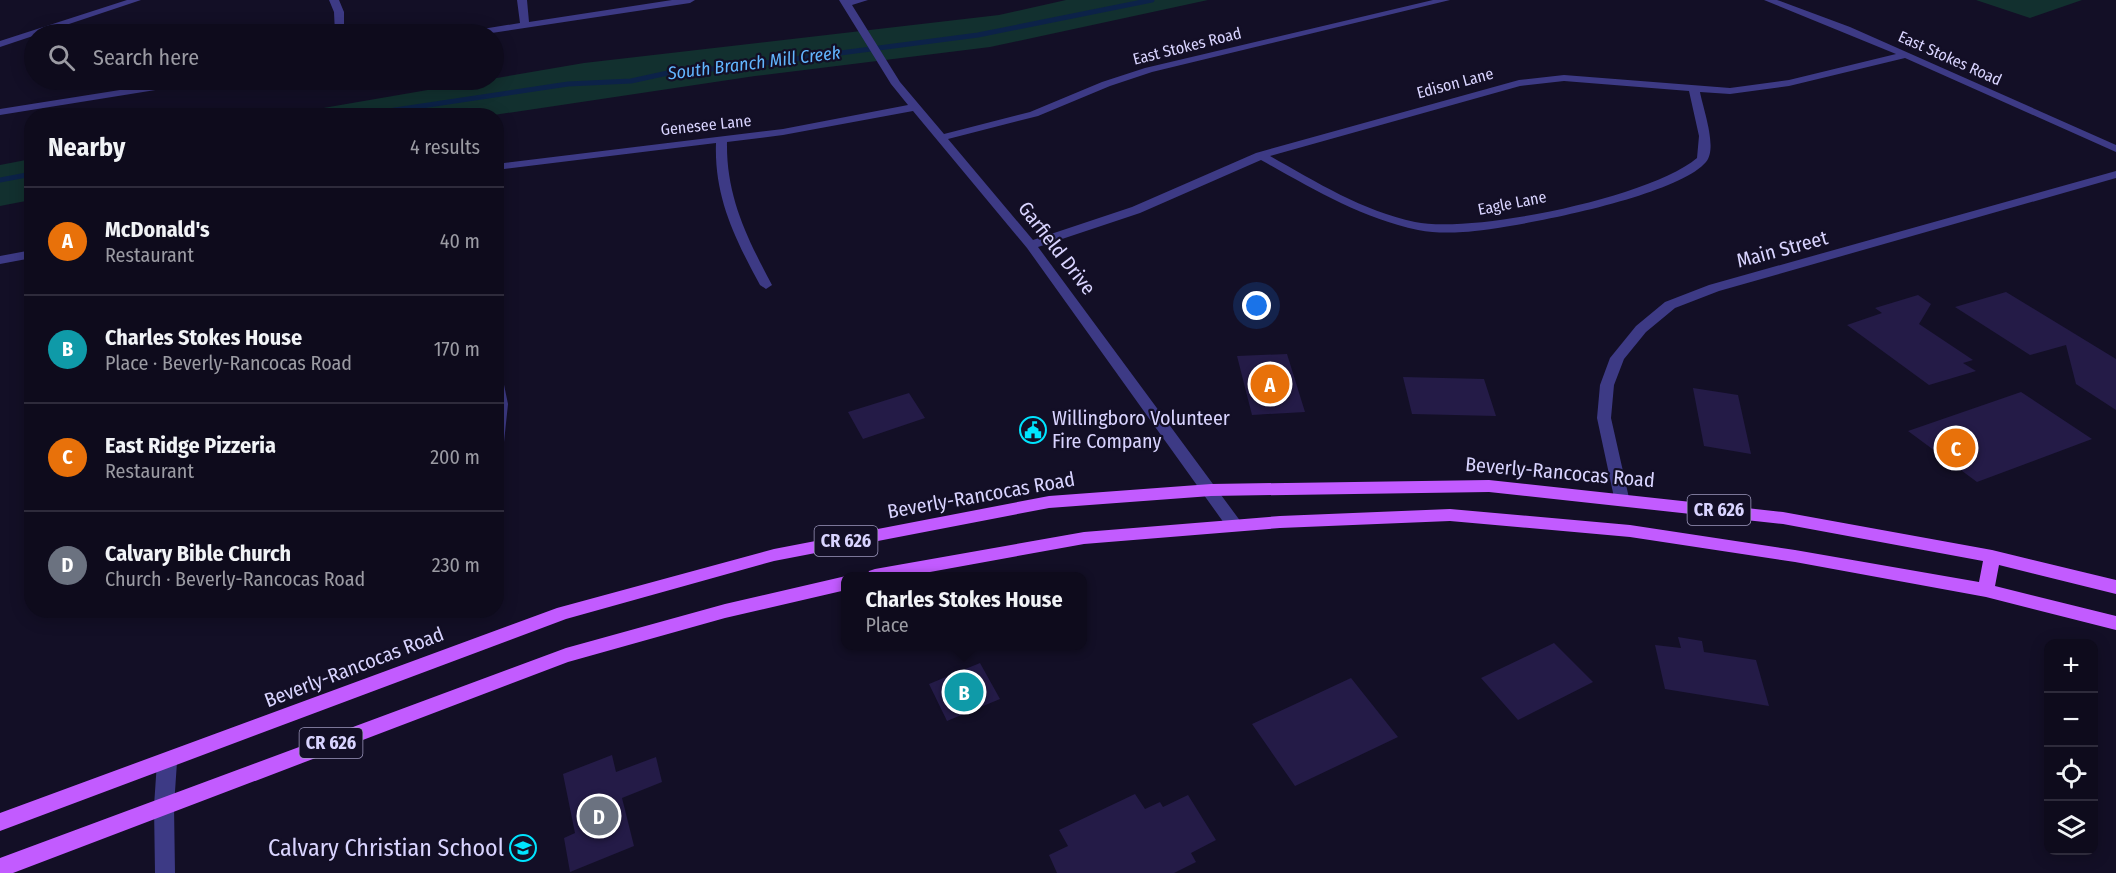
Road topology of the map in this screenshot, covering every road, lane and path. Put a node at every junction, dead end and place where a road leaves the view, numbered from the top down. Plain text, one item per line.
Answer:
1 (136, 0) edge
2 (334, 0) edge
3 (522, 0) edge
4 (690, 0) edge
5 (863, 0) edge
6 (1445, 0) edge
7 (1769, 0) edge
8 (845, 2) edge
9 (62, 24) edge
10 (340, 24) edge
11 (525, 26) junction
12 (504, 29) edge
13 (24, 36) edge
14 (0, 44) edge
15 (1906, 55) junction
16 (1694, 89) junction
17 (137, 90) edge
18 (24, 108) edge
19 (25, 108) edge
20 (917, 108) junction
21 (0, 112) edge
22 (941, 138) junction
23 (722, 140) junction
24 (2116, 149) edge
25 (1260, 155) junction
26 (504, 166) edge
27 (2113, 176) edge
28 (1031, 245) junction
29 (24, 256) edge
30 (0, 260) edge
31 (766, 285) dead end
32 (1210, 490) junction
33 (1621, 498) junction
34 (1234, 526) junction
35 (1992, 556) junction
36 (897, 572) edge
37 (841, 584) edge
38 (2116, 587) edge
39 (1986, 590) junction
40 (2116, 623) edge
41 (167, 762) junction
42 (164, 806) junction
43 (0, 822) edge
44 (0, 868) edge
45 (165, 873) edge

1 - 9 street
2 - 10 street
3 - 11 street
4 - 11 street
5 - 8 street
6 - 22 street, East Stokes Road
7 - 15 street, East Stokes Road
8 - 20 street, Garfield Drive
11 - 12 street
13 - 14 street
15 - 16 street, Edison Lane
15 - 24 street, East Stokes Road
16 - 25 street, Edison Lane
16 - 25 street, Eagle Lane
17 - 19 street
18 - 21 street
20 - 22 street, Garfield Drive
20 - 23 street, Genesee Lane
22 - 28 street, Garfield Drive
23 - 26 street, Genesee Lane
23 - 31 street
25 - 28 street, Edison Lane
27 - 33 street, Main Street
28 - 32 street, Garfield Drive
29 - 30 street
32 - 33 main road, Beverly-Rancocas Road / CR 626
32 - 34 street, Garfield Drive
32 - 41 main road, Beverly-Rancocas Road / CR 626
33 - 35 main road, Beverly-Rancocas Road / CR 626
34 - 36 main road, CR 626
34 - 39 main road, CR 626
35 - 38 main road, Beverly-Rancocas Road / CR 626
35 - 39 main road
37 - 42 main road, CR 626
39 - 40 main road, CR 626
41 - 42 street
41 - 43 main road, Beverly-Rancocas Road / CR 626
42 - 44 main road, CR 626
42 - 45 street

